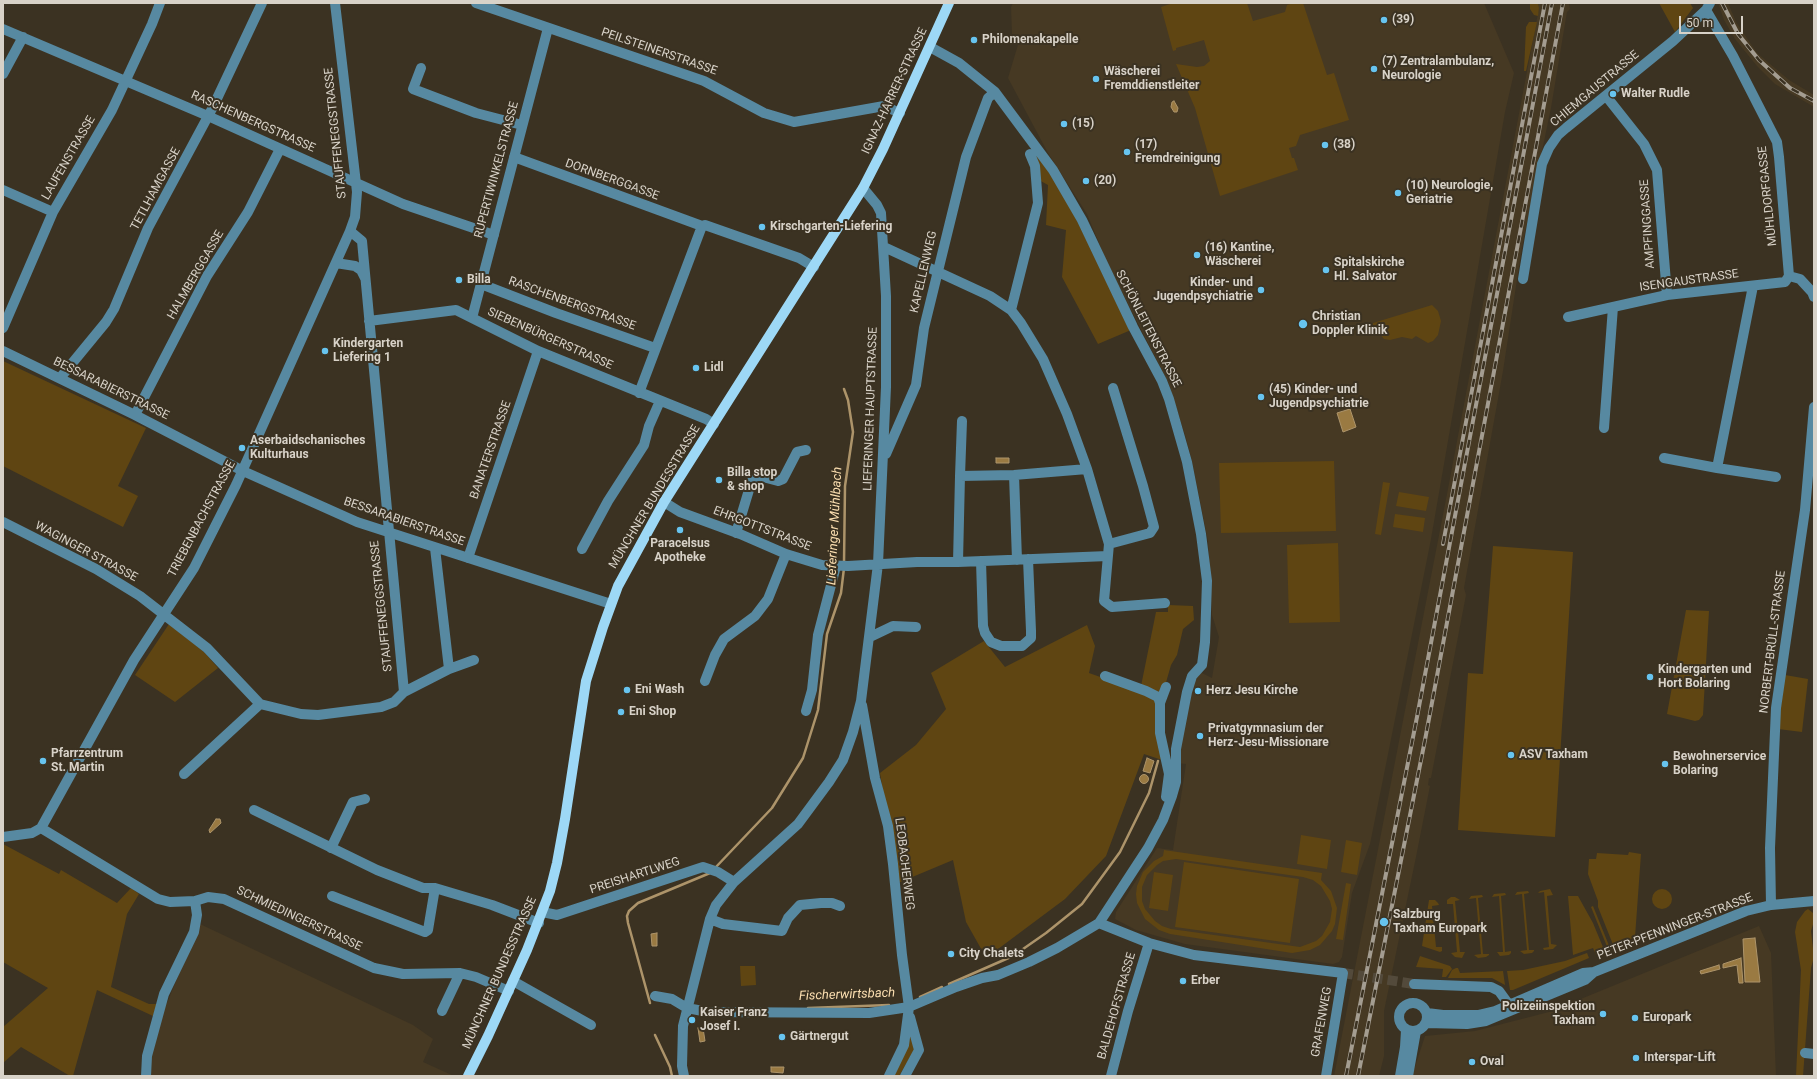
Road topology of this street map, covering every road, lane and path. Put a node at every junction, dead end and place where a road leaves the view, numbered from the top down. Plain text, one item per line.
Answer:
1 (160, 3) edge
2 (262, 3) edge
3 (335, 3) edge
4 (476, 3) edge
5 (949, 3) edge
6 (1708, 7) edge
7 (548, 28) junction
8 (3, 29) edge
9 (23, 37) junction
10 (930, 47) junction
11 (421, 68) dead end
12 (3, 74) edge
13 (126, 81) junction
14 (996, 92) junction
15 (1606, 96) junction
16 (900, 113) junction
17 (208, 116) junction
18 (522, 125) junction
19 (280, 149) junction
20 (1030, 154) dead end
21 (514, 157) junction
22 (356, 183) junction
23 (863, 188) junction
24 (3, 190) edge
25 (53, 212) junction
26 (702, 226) junction
27 (350, 231) junction
28 (494, 235) junction
29 (884, 247) junction
30 (336, 263) junction
31 (814, 267) junction
32 (936, 272) junction
33 (1789, 276) junction
34 (365, 278) junction
35 (1523, 279) dead end
36 (481, 284) junction
37 (1753, 286) junction
38 (1667, 295) junction
39 (1814, 297) edge
40 (1613, 307) junction
41 (1011, 310) junction
42 (1568, 317) dead end
43 (472, 318) junction
44 (369, 321) junction
45 (3, 328) edge
46 (655, 348) junction
47 (3, 351) edge
48 (538, 351) junction
49 (60, 378) junction
50 (1113, 388) dead end
51 (639, 393) junction
52 (660, 401) junction
53 (1814, 407) edge
54 (135, 415) junction
55 (962, 420) dead end
56 (714, 424) junction
57 (1604, 428) dead end
58 (806, 450) dead end
59 (1664, 458) dead end
60 (883, 460) junction
61 (1717, 468) junction
62 (1087, 469) junction
63 (243, 471) junction
64 (1014, 475) junction
65 (960, 476) junction
66 (1776, 477) dead end
67 (664, 502) junction
68 (3, 522) edge
69 (388, 533) junction
70 (738, 533) junction
71 (1109, 544) junction
72 (435, 548) junction
73 (582, 549) dead end
74 (786, 554) junction
75 (1108, 556) junction
76 (468, 558) junction
77 (1028, 559) junction
78 (1017, 560) junction
79 (981, 561) junction
80 (958, 562) junction
81 (878, 564) junction
82 (841, 566) junction
83 (1165, 603) dead end
84 (611, 604) junction
85 (163, 614) junction
86 (916, 627) dead end
87 (870, 637) junction
88 (474, 660) dead end
89 (449, 669) junction
90 (1106, 676) dead end
91 (705, 681) dead end
92 (1166, 687) dead end
93 (404, 692) junction
94 (861, 701) junction
95 (1160, 703) junction
96 (260, 704) junction
97 (806, 711) dead end
98 (184, 774) dead end
99 (364, 799) dead end
100 (254, 810) dead end
101 (1163, 820) junction
102 (41, 828) junction
103 (3, 837) edge
104 (331, 848) junction
105 (734, 882) junction
106 (435, 888) junction
107 (332, 896) dead end
108 (195, 901) junction
109 (1814, 901) edge
110 (1771, 905) junction
111 (840, 906) dead end
112 (542, 912) junction
113 (710, 919) junction
114 (538, 923) junction
115 (1099, 923) junction
116 (1149, 943) junction
117 (1594, 972) junction
118 (460, 973) junction
119 (1414, 984) tunnel mouth
120 (511, 986) junction
121 (655, 996) dead end
122 (1511, 1004) junction
123 (687, 1008) junction
124 (442, 1011) dead end
125 (909, 1012) junction
126 (1426, 1018) junction
127 (591, 1025) dead end
128 (1411, 1030) junction
129 (146, 1076) edge
130 (468, 1076) edge
131 (684, 1076) edge
132 (889, 1076) edge
133 (904, 1076) edge
134 (1111, 1076) edge
135 (1326, 1076) edge
136 (1400, 1076) edge
137 (1408, 1076) edge

1 - 13 street, LAUFENSTRASSE
2 - 17 street, TETLHAMGASSE
3 - 22 street, STAUFFENEGGSTRASSE
4 - 7 street, PEILSTEINERSTRASSE
5 - 10 main road, IGNAZ-HARRER-STRASSE
6 - 15 street, CHIEMGAUSTRASSE
6 - 33 street, MÜHLDORFGASSE
7 - 16 street, PEILSTEINERSTRASSE
7 - 18 street, RUPERTIWINKELSTRASSE
8 - 9 street, RASCHENBERGSTRASSE
9 - 12 street
9 - 13 street, RASCHENBERGSTRASSE
10 - 14 street, SCHÖNLEITENSTRASSE
10 - 16 main road, IGNAZ-HARRER-STRASSE
11 - 18 street
13 - 17 street, RASCHENBERGSTRASSE
13 - 25 street, LAUFENSTRASSE
14 - 32 street, KAPELLENWEG
14 - 101 street, SCHÖNLEITENSTRASSE
15 - 35 street, CHIEMGAUSTRASSE
15 - 38 street, AMPFINGGASSE
16 - 23 main road, IGNAZ-HARRER-STRASSE
17 - 19 street, RASCHENBERGSTRASSE
17 - 49 street, TETLHAMGASSE
18 - 21 street, RUPERTIWINKELSTRASSE
19 - 22 street, RASCHENBERGSTRASSE
19 - 54 street, HALMBERGGASSE
20 - 41 street
21 - 26 street, DORNBERGGASSE
21 - 28 street, RUPERTIWINKELSTRASSE
22 - 27 street, STAUFFENEGGSTRASSE
22 - 28 street, RASCHENBERGSTRASSE
23 - 29 street, LIEFERINGER HAUPTSTRASSE
23 - 31 main road, MÜNCHNER BUNDESSTRASSE
24 - 25 street
25 - 45 street, LAUFENSTRASSE
26 - 31 street, DORNBERGGASSE
26 - 46 street
27 - 30 street, TRIEBENBACHSTRASSE
27 - 34 street, STAUFFENEGGSTRASSE
28 - 36 street, RUPERTIWINKELSTRASSE
29 - 32 street
29 - 60 street, LIEFERINGER HAUPTSTRASSE
30 - 34 street
30 - 63 street, TRIEBENBACHSTRASSE
31 - 56 main road, MÜNCHNER BUNDESSTRASSE
32 - 41 street
32 - 60 street, KAPELLENWEG
33 - 37 street, ISENGAUSTRASSE
33 - 39 street
34 - 44 street, STAUFFENEGGSTRASSE
36 - 43 street, RUPERTIWINKELSTRASSE
36 - 46 street, RASCHENBERGSTRASSE
37 - 38 street, ISENGAUSTRASSE
37 - 61 street
38 - 40 street, ISENGAUSTRASSE
40 - 42 street, ISENGAUSTRASSE
40 - 57 street
41 - 62 street
43 - 44 street, SIEBENBÜRGERSTRASSE
43 - 48 street, SIEBENBÜRGERSTRASSE
44 - 69 street, STAUFFENEGGSTRASSE
46 - 51 street
47 - 49 street, BESSARABIERSTRASSE
48 - 51 street, SIEBENBÜRGERSTRASSE
48 - 76 street, BANATERSTRASSE
49 - 54 street, BESSARABIERSTRASSE
50 - 71 street
51 - 52 street, SIEBENBÜRGERSTRASSE
52 - 56 street, SIEBENBÜRGERSTRASSE
52 - 73 street
53 - 110 street, NORBERT-BRÜLL-STRASSE
54 - 63 street, BESSARABIERSTRASSE
55 - 65 street
56 - 67 main road, MÜNCHNER BUNDESSTRASSE
58 - 70 street
59 - 61 street
60 - 81 street, LIEFERINGER HAUPTSTRASSE
61 - 66 street
62 - 64 street
62 - 71 street
63 - 69 street, BESSARABIERSTRASSE
63 - 85 street, TRIEBENBACHSTRASSE
64 - 65 street
64 - 78 street
65 - 80 street
67 - 70 street, EHRGOTTSTRASSE
67 - 84 main road, MÜNCHNER BUNDESSTRASSE
68 - 85 street, WAGINGER STRASSE
69 - 72 street, BESSARABIERSTRASSE
69 - 93 street, STAUFFENEGGSTRASSE
70 - 74 street, EHRGOTTSTRASSE
71 - 75 street
72 - 76 street, BESSARABIERSTRASSE
72 - 89 street
74 - 82 street, EHRGOTTSTRASSE
74 - 91 street
75 - 77 street, EHRGOTTSTRASSE
75 - 83 street
76 - 84 street, BESSARABIERSTRASSE
77 - 78 street, EHRGOTTSTRASSE
77 - 79 street
78 - 79 street, EHRGOTTSTRASSE
79 - 80 street, EHRGOTTSTRASSE
80 - 81 street, EHRGOTTSTRASSE
81 - 82 street, EHRGOTTSTRASSE
81 - 87 street, LIEFERINGER HAUPTSTRASSE
82 - 97 street
84 - 112 main road, MÜNCHNER BUNDESSTRASSE
85 - 96 street, WAGINGER STRASSE
85 - 102 street, TRIEBENBACHSTRASSE
86 - 87 street
87 - 94 street, LIEFERINGER HAUPTSTRASSE
88 - 89 street
89 - 93 street
90 - 95 street
92 - 95 street, SCHÖNLEITENSTRASSE
93 - 96 street
94 - 105 street, LIEFERINGER HAUPTSTRASSE
94 - 125 street, LEOBACHERWEG
95 - 101 street, SCHÖNLEITENSTRASSE
96 - 98 street
99 - 104 street
100 - 104 street
101 - 115 street, SCHÖNLEITENSTRASSE
102 - 103 street
102 - 108 street, SCHMIEDINGERSTRASSE
104 - 106 street
105 - 112 street, PREISHARTLWEG
105 - 113 street, LIEFERINGER HAUPTSTRASSE
106 - 107 street
106 - 114 street
108 - 118 street, SCHMIEDINGERSTRASSE
108 - 129 street
109 - 110 street, PETER-PFENNINGER-STRASSE
110 - 117 street, PETER-PFENNINGER-STRASSE
111 - 113 street
112 - 114 main road, MÜNCHNER BUNDESSTRASSE
113 - 123 street, LIEFERINGER HAUPTSTRASSE
114 - 120 main road, MÜNCHNER BUNDESSTRASSE
115 - 116 street
115 - 125 street
116 - 134 street, BALDEHOFSTRASSE
116 - 135 street, GRAFENWEG
117 - 122 street, PETER-PFENNINGER-STRASSE
117 - 126 street, PETER-PFENNINGER-STRASSE
118 - 120 street, SCHMIEDINGERSTRASSE
118 - 124 street
119 - 122 street
120 - 127 street, SCHMIEDINGERSTRASSE
120 - 130 main road, MÜNCHNER BUNDESSTRASSE
121 - 123 street
122 - 126 street, PETER-PFENNINGER-STRASSE
123 - 125 street
123 - 131 street, LIEFERINGER HAUPTSTRASSE
125 - 132 street
125 - 133 street
126 - 128 street
126 - 128 street
128 - 136 street
128 - 137 street

